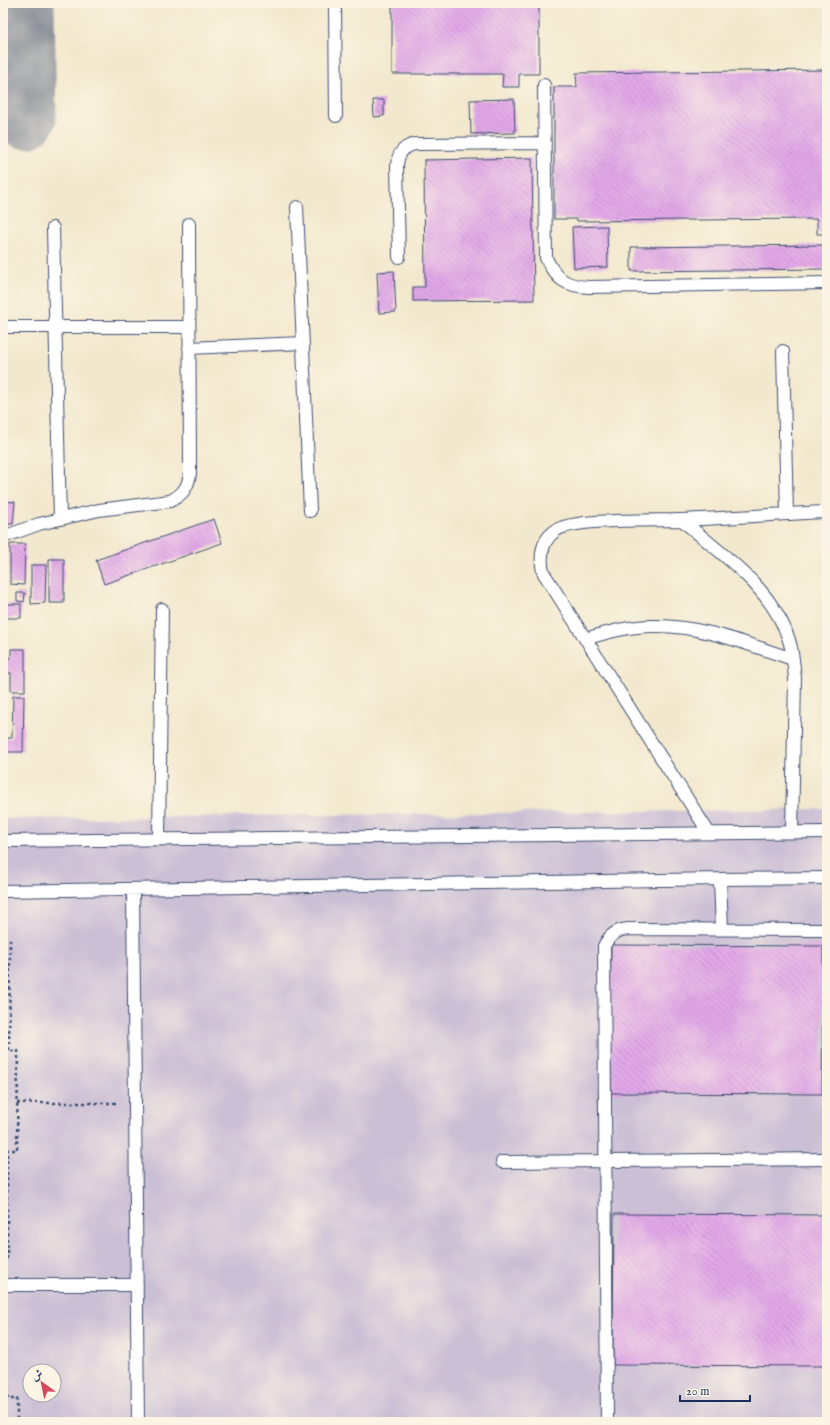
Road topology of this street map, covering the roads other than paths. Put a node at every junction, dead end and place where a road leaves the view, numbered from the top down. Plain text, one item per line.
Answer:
1 (334, 3) edge
2 (544, 85) dead end
3 (336, 116) dead end
4 (545, 143) junction
5 (297, 207) dead end
6 (189, 224) dead end
7 (53, 228) dead end
8 (399, 256) dead end
9 (827, 283) edge
10 (3, 327) edge
11 (56, 327) junction
12 (189, 327) junction
13 (303, 343) junction
14 (189, 348) junction
15 (783, 351) dead end
16 (310, 511) dead end
17 (827, 512) edge
18 (787, 514) junction
19 (60, 518) junction
20 (682, 520) junction
21 (3, 537) edge
22 (162, 609) dead end
23 (585, 638) junction
24 (793, 659) junction
25 (792, 832) junction
26 (827, 832) edge
27 (709, 833) junction
28 (159, 839) junction
29 (3, 840) edge
30 (720, 878) junction
31 (827, 878) edge
32 (133, 890) junction
33 (3, 891) edge
34 (722, 929) junction
35 (827, 930) edge
36 (827, 1159) edge
37 (606, 1161) junction
38 (502, 1162) dead end
39 (3, 1285) edge
40 (136, 1285) junction
41 (138, 1422) edge
42 (607, 1422) edge

1 - 3 lane
2 - 4 lane
4 - 8 lane
4 - 9 lane
5 - 13 lane
6 - 12 lane
7 - 11 lane
10 - 11 lane
11 - 12 lane
11 - 19 lane
12 - 14 lane
13 - 14 lane
13 - 16 lane
14 - 19 lane
15 - 18 lane
17 - 18 lane
18 - 20 lane
19 - 21 lane
20 - 23 lane
20 - 24 lane
22 - 28 lane
23 - 24 lane
23 - 27 lane
24 - 25 lane
25 - 26 lane
25 - 27 lane
27 - 28 lane
28 - 29 lane
30 - 31 lane
30 - 32 lane
30 - 34 lane
32 - 33 lane
32 - 40 lane
34 - 35 lane
34 - 37 lane
36 - 37 lane
37 - 38 lane
37 - 42 lane
39 - 40 lane
40 - 41 lane

